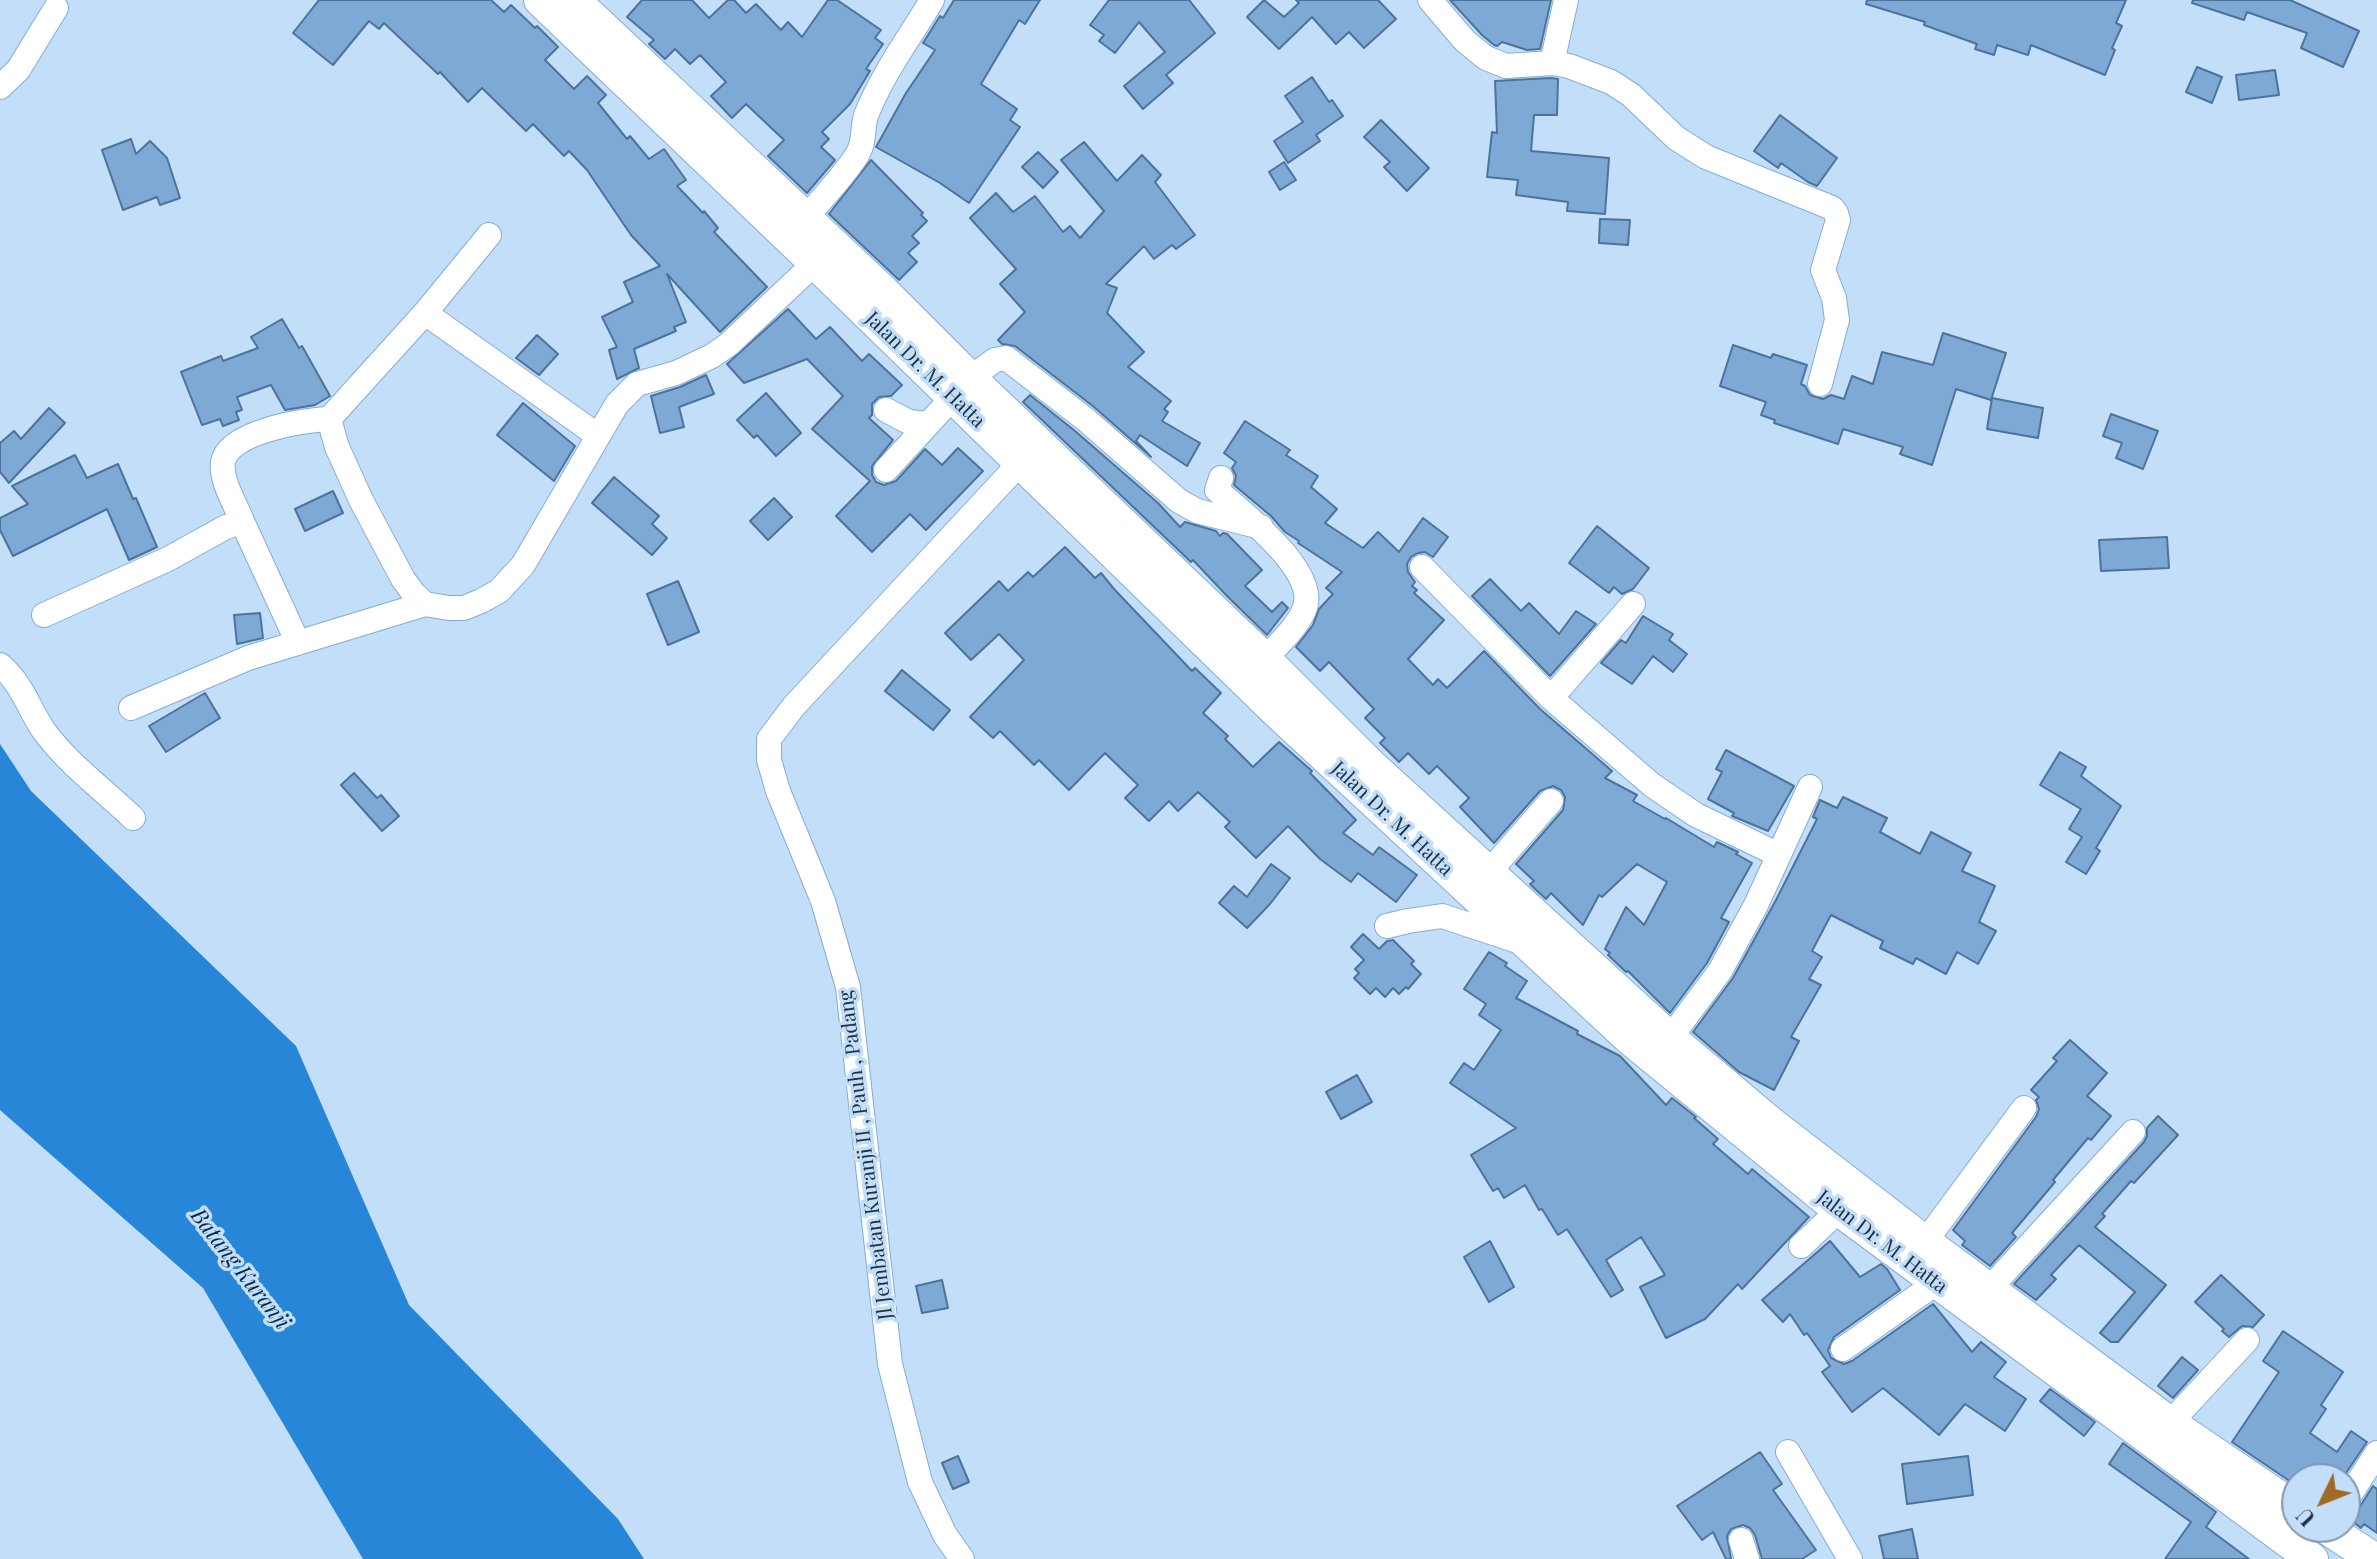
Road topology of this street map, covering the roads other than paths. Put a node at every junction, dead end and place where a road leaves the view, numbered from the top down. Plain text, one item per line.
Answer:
1 (540, 0) edge
2 (574, 0) edge
3 (932, 0) edge
4 (1430, 0) edge
5 (1566, 0) edge
6 (56, 8) dead end
7 (1552, 63) junction
8 (0, 87) edge
9 (806, 218) junction
10 (489, 235) dead end
11 (815, 263) junction
12 (425, 313) junction
13 (1820, 384) dead end
14 (961, 388) junction
15 (886, 410) dead end
16 (329, 419) junction
17 (927, 424) junction
18 (597, 435) junction
19 (1020, 463) junction
20 (886, 470) dead end
21 (1221, 478) dead end
22 (242, 521) junction
23 (1261, 527) junction
24 (1422, 567) dead end
25 (425, 604) junction
26 (1633, 604) dead end
27 (44, 615) dead end
28 (298, 643) junction
29 (1265, 659) junction
30 (0, 665) edge
31 (1551, 698) junction
32 (131, 708) dead end
33 (1810, 787) dead end
34 (1551, 801) dead end
35 (133, 818) dead end
36 (1779, 855) junction
37 (1489, 872) junction
38 (1387, 926) dead end
39 (1527, 944) junction
40 (1670, 1038) junction
41 (2024, 1108) dead end
42 (2133, 1132) dead end
43 (1848, 1206) junction
44 (1925, 1242) junction
45 (1801, 1246) dead end
46 (1936, 1283) junction
47 (1989, 1289) junction
48 (2247, 1340) dead end
49 (1843, 1349) dead end
50 (2170, 1423) junction
51 (1788, 1452) dead end
52 (2377, 1453) edge
53 (2361, 1478) edge
54 (2281, 1498) edge
55 (2350, 1543) edge
56 (2301, 1556) edge
57 (962, 1559) edge
58 (1850, 1559) edge
59 (2374, 1559) edge

1 - 11 main road, Jalan Dr. M. Hatta
2 - 9 main road, Jalan Dr. M. Hatta
3 - 9 street
4 - 7 street
5 - 7 street
6 - 8 street
7 - 13 street
9 - 14 main road, Jalan Dr. M. Hatta
10 - 12 street
11 - 14 main road, Jalan Dr. M. Hatta
11 - 18 street
12 - 16 street
12 - 18 street
14 - 17 street
14 - 19 main road, Jalan Dr. M. Hatta
14 - 23 street
14 - 29 main road, Jalan Dr. M. Hatta
15 - 17 street
16 - 22 street
16 - 25 street
17 - 20 street
18 - 25 street
19 - 39 main road, Jalan Dr. M. Hatta
19 - 57 street, Jl Jembatan Kuranji II , Pauh , Padang
21 - 23 street
22 - 27 street
22 - 28 street
23 - 29 street
24 - 31 street
25 - 28 street
26 - 31 street
28 - 32 street
29 - 37 main road, Jalan Dr. M. Hatta
30 - 35 street
31 - 36 street
33 - 36 street
34 - 37 street
36 - 40 street
37 - 40 main road, Jalan Dr. M. Hatta
38 - 39 street
39 - 43 main road, Jalan Dr. M. Hatta
40 - 43 main road, Jalan Dr. M. Hatta
41 - 44 street
42 - 47 street
43 - 44 main road, Jalan Dr. M. Hatta
43 - 45 street
43 - 46 main road, Jalan Dr. M. Hatta
44 - 47 main road, Jalan Dr. M. Hatta
46 - 49 street
46 - 56 main road, Jalan Dr. M. Hatta
47 - 50 main road, Jalan Dr. M. Hatta
48 - 50 street
50 - 54 main road, Jalan Dr. M. Hatta
51 - 58 street
52 - 53 street
55 - 59 main road

